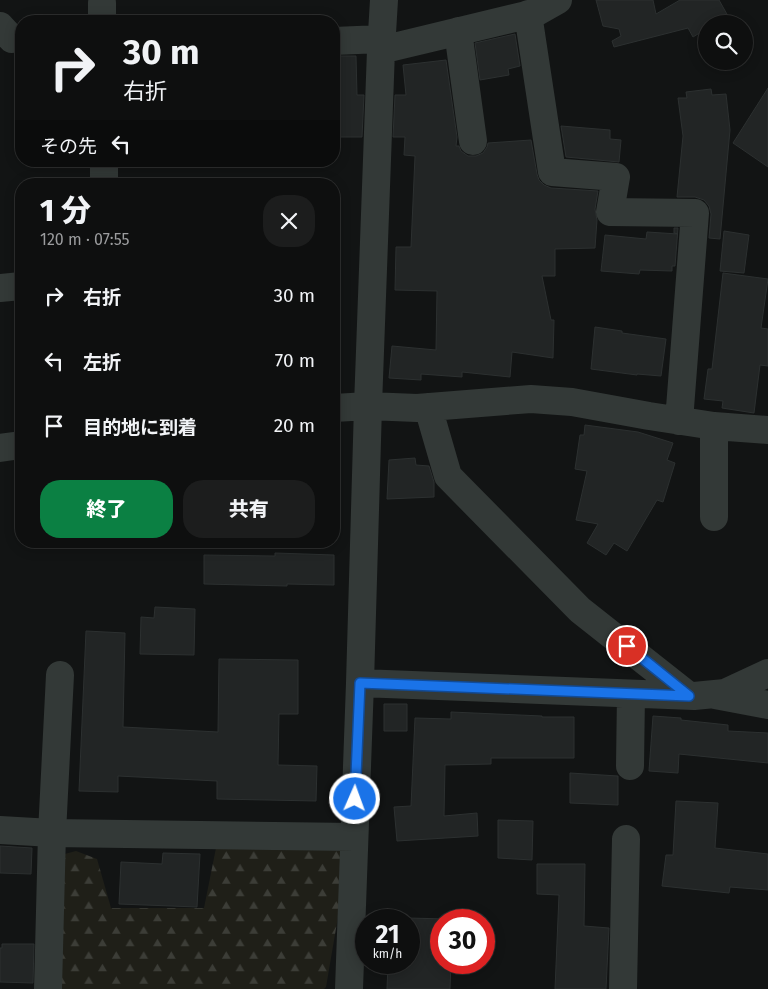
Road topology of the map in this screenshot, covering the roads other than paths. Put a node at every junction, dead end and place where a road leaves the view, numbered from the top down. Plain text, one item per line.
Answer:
1 (384, 0) edge
2 (558, 0) edge
3 (528, 14) junction
4 (458, 31) junction
5 (340, 41) edge
6 (381, 44) junction
7 (473, 141) dead end
8 (15, 287) edge
9 (0, 288) edge
10 (368, 406) junction
11 (428, 407) junction
12 (340, 408) edge
13 (680, 420) junction
14 (714, 426) junction
15 (768, 430) edge
16 (15, 446) edge
17 (0, 448) edge
18 (714, 517) dead end
19 (768, 673) edge
20 (60, 676) dead end
21 (360, 683) junction
22 (631, 694) junction
23 (702, 695) junction
24 (768, 705) edge
25 (630, 766) dead end
26 (0, 830) edge
27 (52, 832) junction
28 (354, 837) junction
29 (626, 839) dead end
30 (48, 989) edge
31 (349, 989) edge
32 (623, 989) edge

1 - 6 street
2 - 3 street
3 - 4 street
3 - 13 street
4 - 6 street
4 - 7 street
5 - 6 street
6 - 10 street
8 - 9 street
10 - 11 street
10 - 12 street
10 - 21 street
11 - 13 street
11 - 23 street
13 - 14 street
14 - 15 street
14 - 18 street
16 - 17 street
19 - 23 street
20 - 27 street
21 - 22 street
21 - 28 street
22 - 23 street
22 - 25 street
23 - 24 street
26 - 27 street
27 - 28 street
27 - 30 street
28 - 31 street
29 - 32 street

